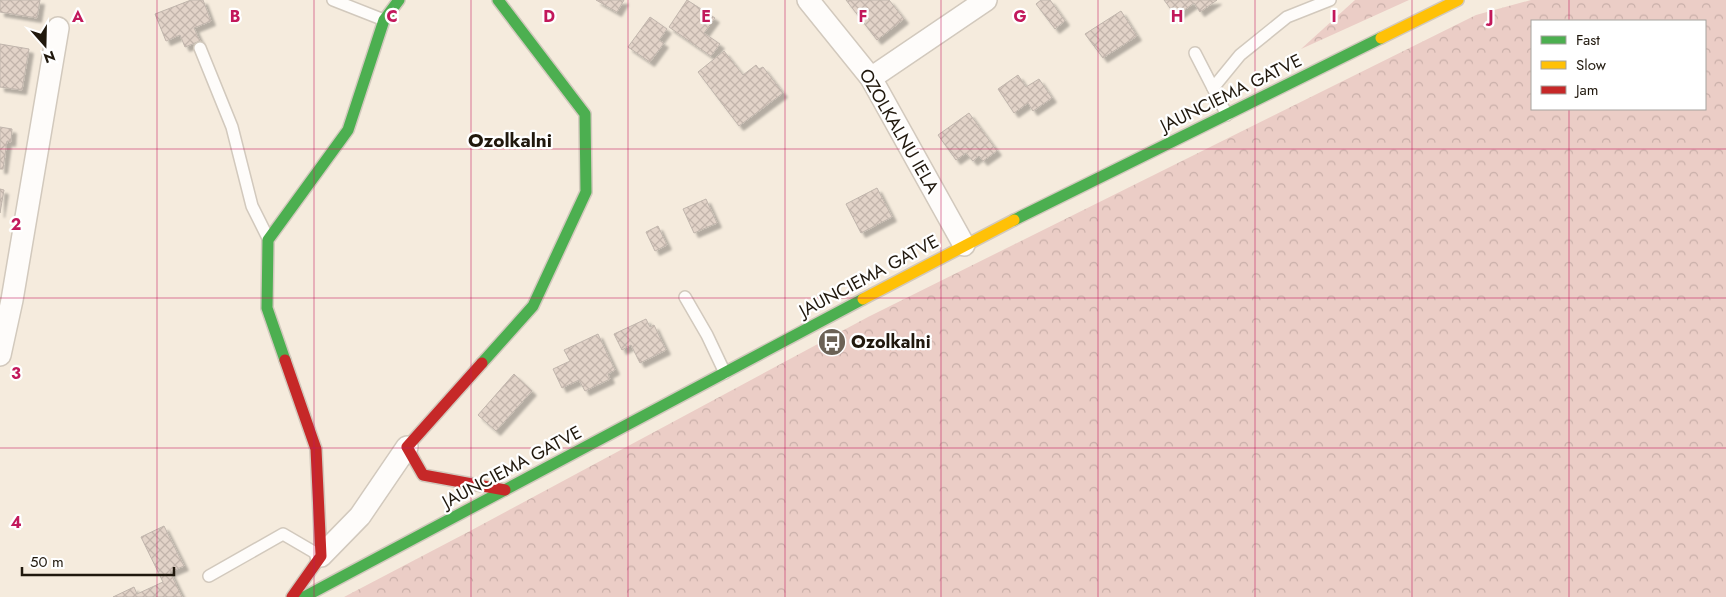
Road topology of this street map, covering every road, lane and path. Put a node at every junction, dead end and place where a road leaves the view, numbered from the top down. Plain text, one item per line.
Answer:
1 (333, 0) edge
2 (399, 0) edge
3 (498, 0) edge
4 (808, 0) edge
5 (986, 0) edge
6 (1330, 0) edge
7 (1458, 0) edge
8 (384, 20) junction
9 (58, 28) dead end
10 (200, 48) dead end
11 (1195, 53) dead end
12 (871, 78) junction
13 (1212, 88) junction
14 (1227, 115) junction
15 (268, 240) junction
16 (964, 245) junction
17 (685, 297) dead end
18 (0, 355) edge
19 (725, 373) junction
20 (407, 447) junction
21 (505, 490) junction
22 (321, 556) junction
23 (209, 576) dead end
24 (292, 597) edge
25 (304, 597) edge

1 - 8 lane
2 - 8 street
3 - 20 street
4 - 12 street, OZOLKALNU IELA
5 - 12 street
6 - 13 lane
7 - 14 street, JAUNCIEMA GATVE
8 - 15 street
9 - 18 street
10 - 15 lane
11 - 13 lane
12 - 16 street, OZOLKALNU IELA
13 - 14 lane
14 - 16 street, JAUNCIEMA GATVE
15 - 22 street
16 - 19 street, JAUNCIEMA GATVE
17 - 19 lane
19 - 21 street, JAUNCIEMA GATVE
20 - 21 street
20 - 22 street
21 - 25 street, JAUNCIEMA GATVE
22 - 23 lane
22 - 24 street

